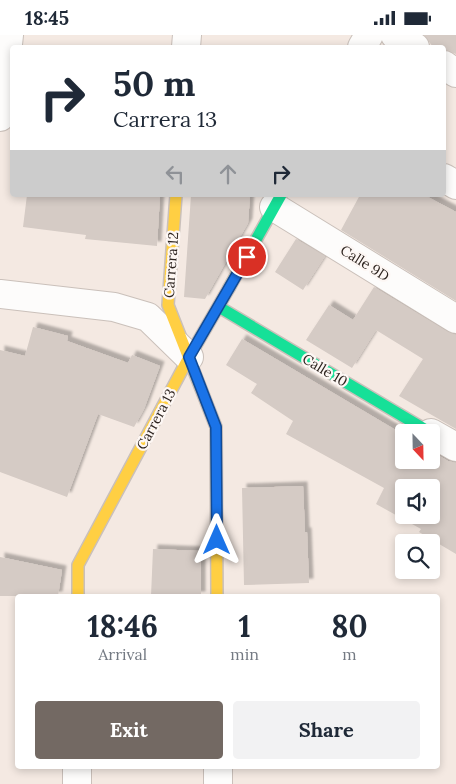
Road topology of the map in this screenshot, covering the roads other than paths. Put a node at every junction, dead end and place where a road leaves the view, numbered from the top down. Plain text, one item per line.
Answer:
1 (9, 35) edge
2 (395, 35) edge
3 (412, 45) edge
4 (0, 117) edge
5 (176, 197) edge
6 (278, 201) edge
7 (0, 294) edge
8 (219, 307) junction
9 (456, 319) edge
10 (189, 357) junction
11 (416, 424) edge
12 (440, 438) edge
13 (456, 447) edge
14 (78, 594) edge
15 (217, 594) edge
16 (77, 769) edge
17 (218, 769) edge
18 (77, 784) edge
19 (218, 784) edge

1 - 4 street
2 - 3 street
5 - 10 street, Carrera 12
6 - 8 street, Carrera 13
6 - 9 street, Calle 9D
7 - 10 street
8 - 10 street, Carrera 13
8 - 11 street, Calle 10
10 - 14 street, Carrera 13
10 - 15 street, Carrera 12
12 - 13 street, Calle 10
16 - 18 street
17 - 19 street

